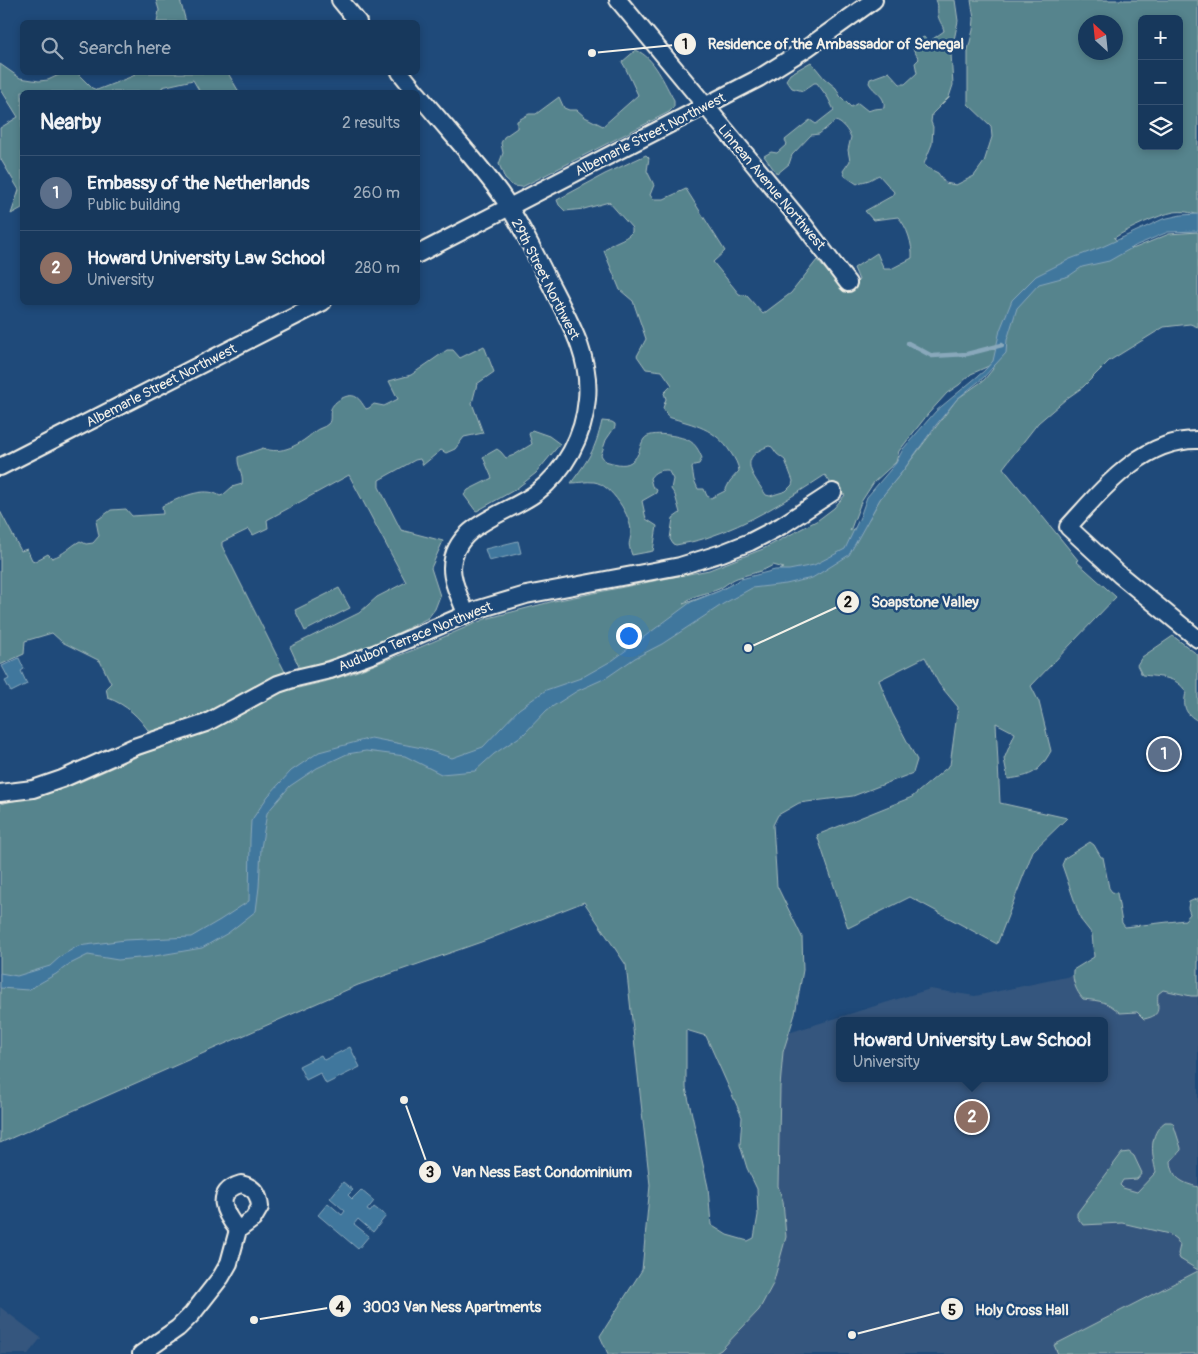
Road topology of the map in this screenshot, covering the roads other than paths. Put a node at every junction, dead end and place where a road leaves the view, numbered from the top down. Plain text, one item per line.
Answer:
1 (340, 0) edge
2 (618, 0) edge
3 (874, 0) edge
4 (356, 20) edge
5 (402, 75) edge
6 (415, 90) edge
7 (420, 97) edge
8 (705, 106) junction
9 (509, 208) junction
10 (420, 253) edge
11 (848, 283) dead end
12 (317, 305) edge
13 (1198, 440) edge
14 (0, 467) edge
15 (833, 492) dead end
16 (466, 614) junction
17 (1198, 639) edge
18 (0, 793) edge
19 (238, 1230) dead end
20 (141, 1354) edge

1 - 4 street
2 - 8 street, Linnean Avenue Northwest
3 - 8 street, Albemarle Street Northwest
5 - 6 street, 29th Street Northwest
7 - 9 street, 29th Street Northwest
8 - 9 street, Albemarle Street Northwest
8 - 11 street, Linnean Avenue Northwest
9 - 10 street, Albemarle Street Northwest
9 - 16 street, 29th Street Northwest
12 - 14 street, Albemarle Street Northwest
13 - 17 street
15 - 16 street, Audubon Terrace Northwest
16 - 18 street, Audubon Terrace Northwest
19 - 20 street

